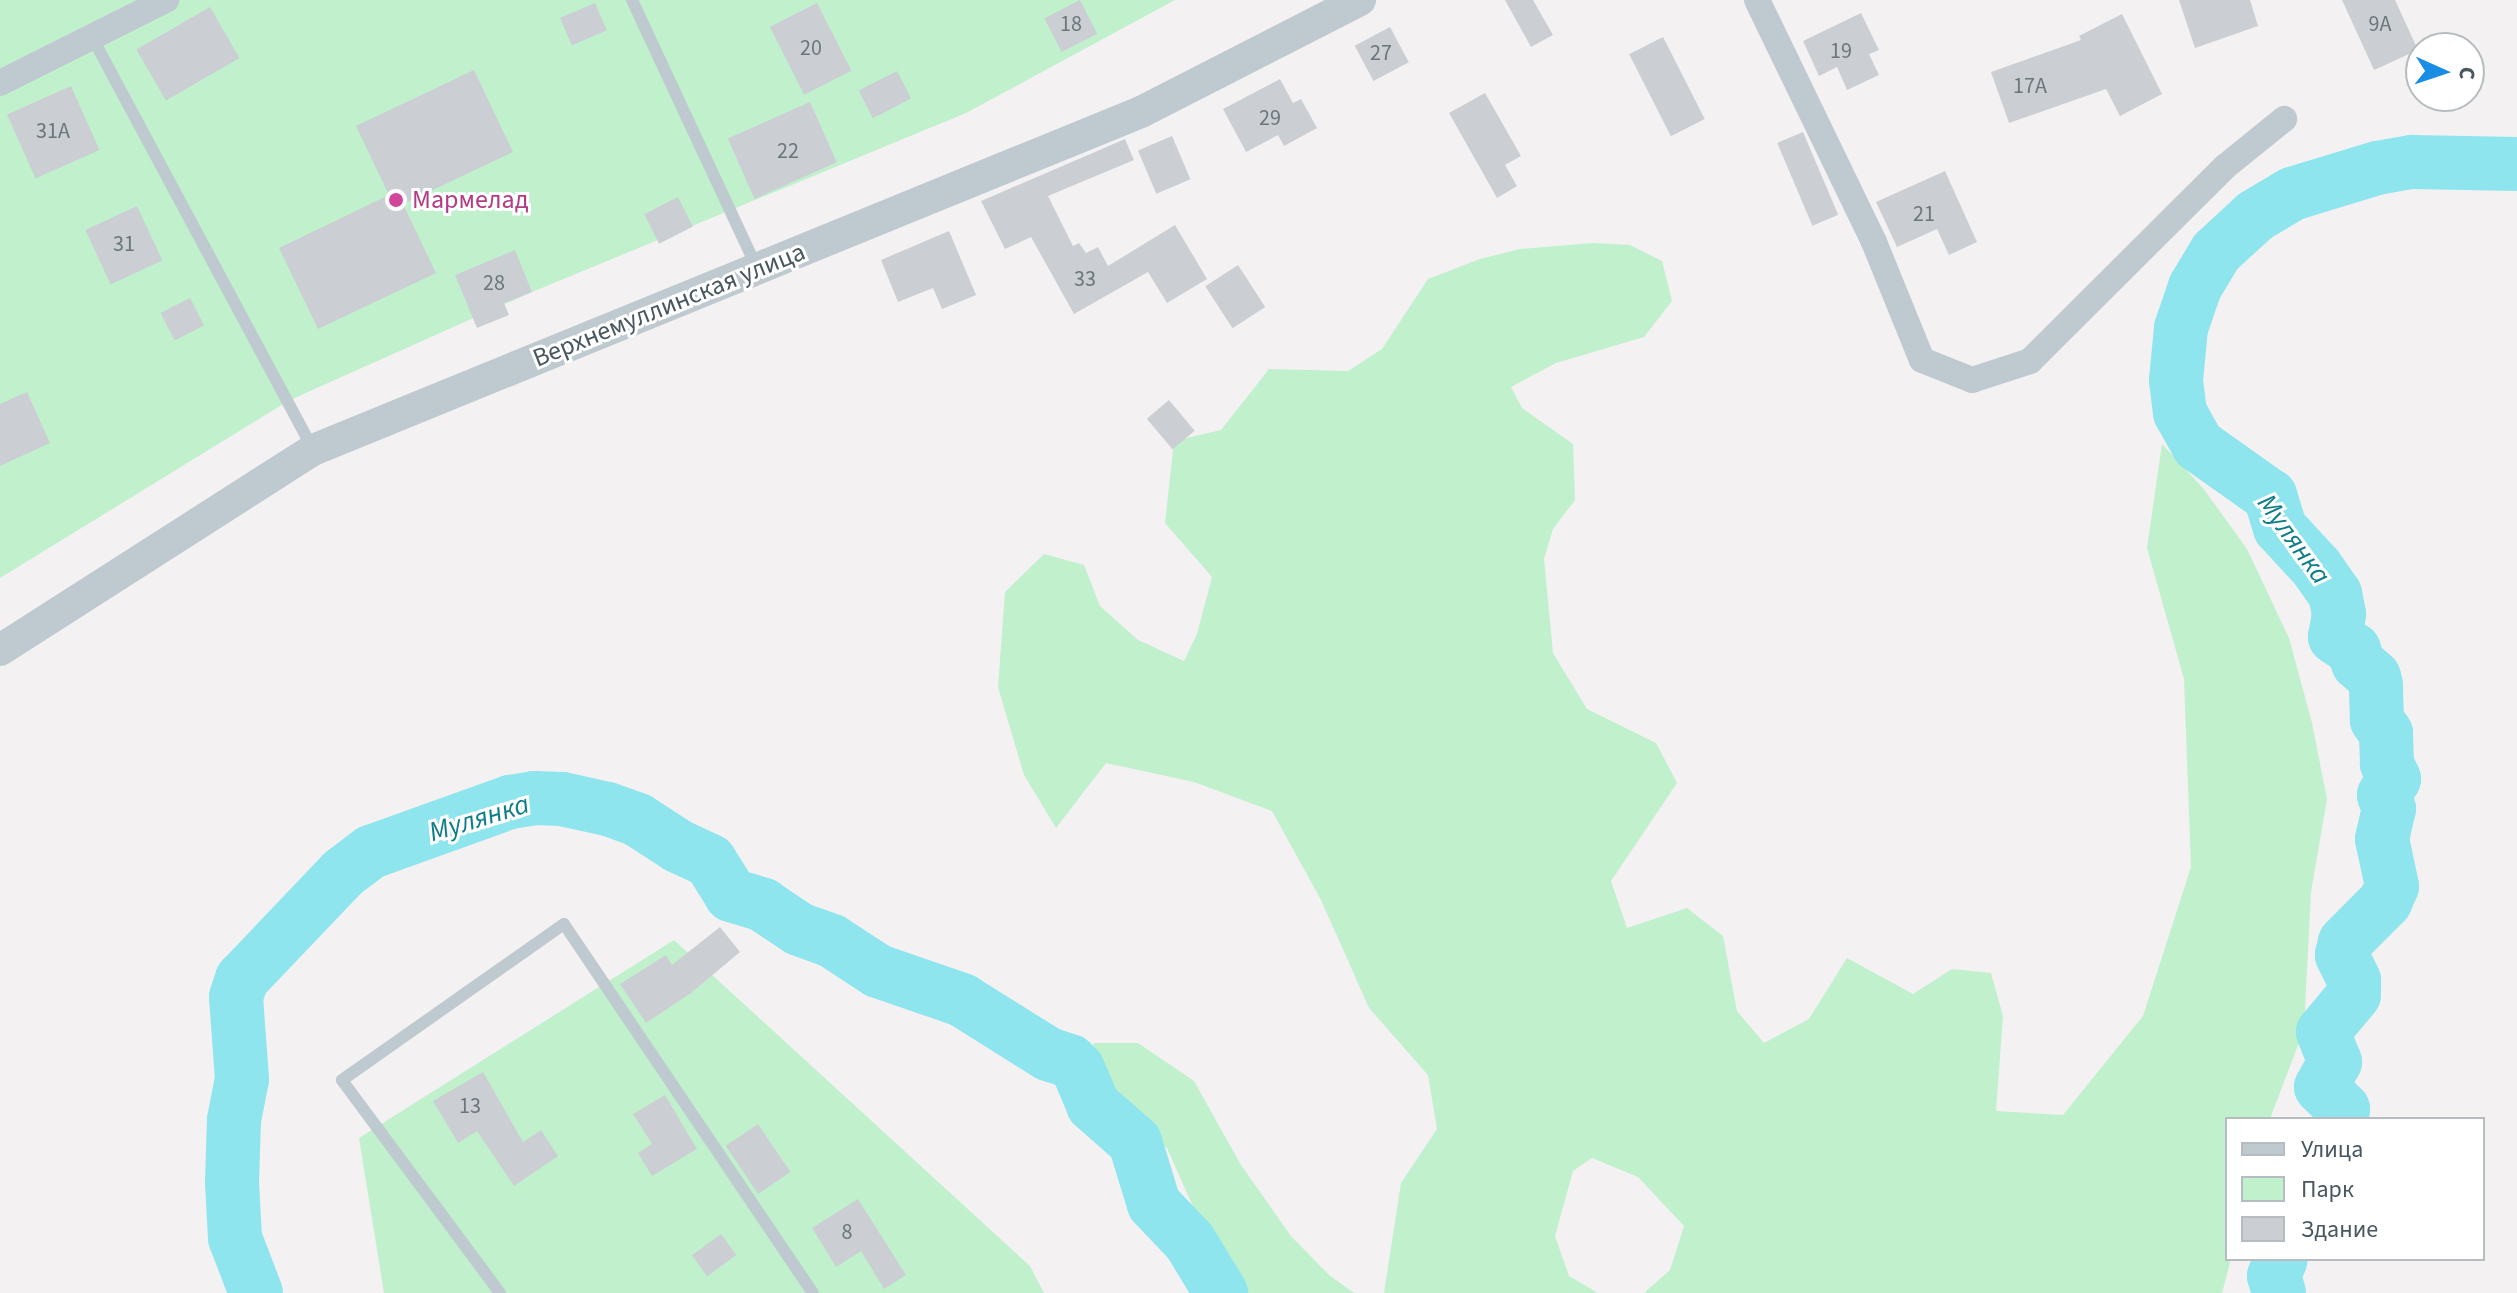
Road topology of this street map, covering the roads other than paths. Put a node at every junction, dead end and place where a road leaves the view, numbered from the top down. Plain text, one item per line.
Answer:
1 (166, 0) edge
2 (632, 0) edge
3 (1360, 0) edge
4 (1757, 0) edge
5 (92, 37) junction
6 (0, 83) edge
7 (2284, 119) dead end
8 (758, 269) junction
9 (313, 450) junction
10 (0, 650) edge
11 (500, 1293) edge
12 (813, 1293) edge

1 - 5 street
2 - 8 lane
3 - 8 street, Верхнемуллинская улица
4 - 7 street
5 - 6 street
5 - 9 lane
8 - 9 street, Верхнемуллинская улица
9 - 10 street, Верхнемуллинская улица
11 - 12 lane

